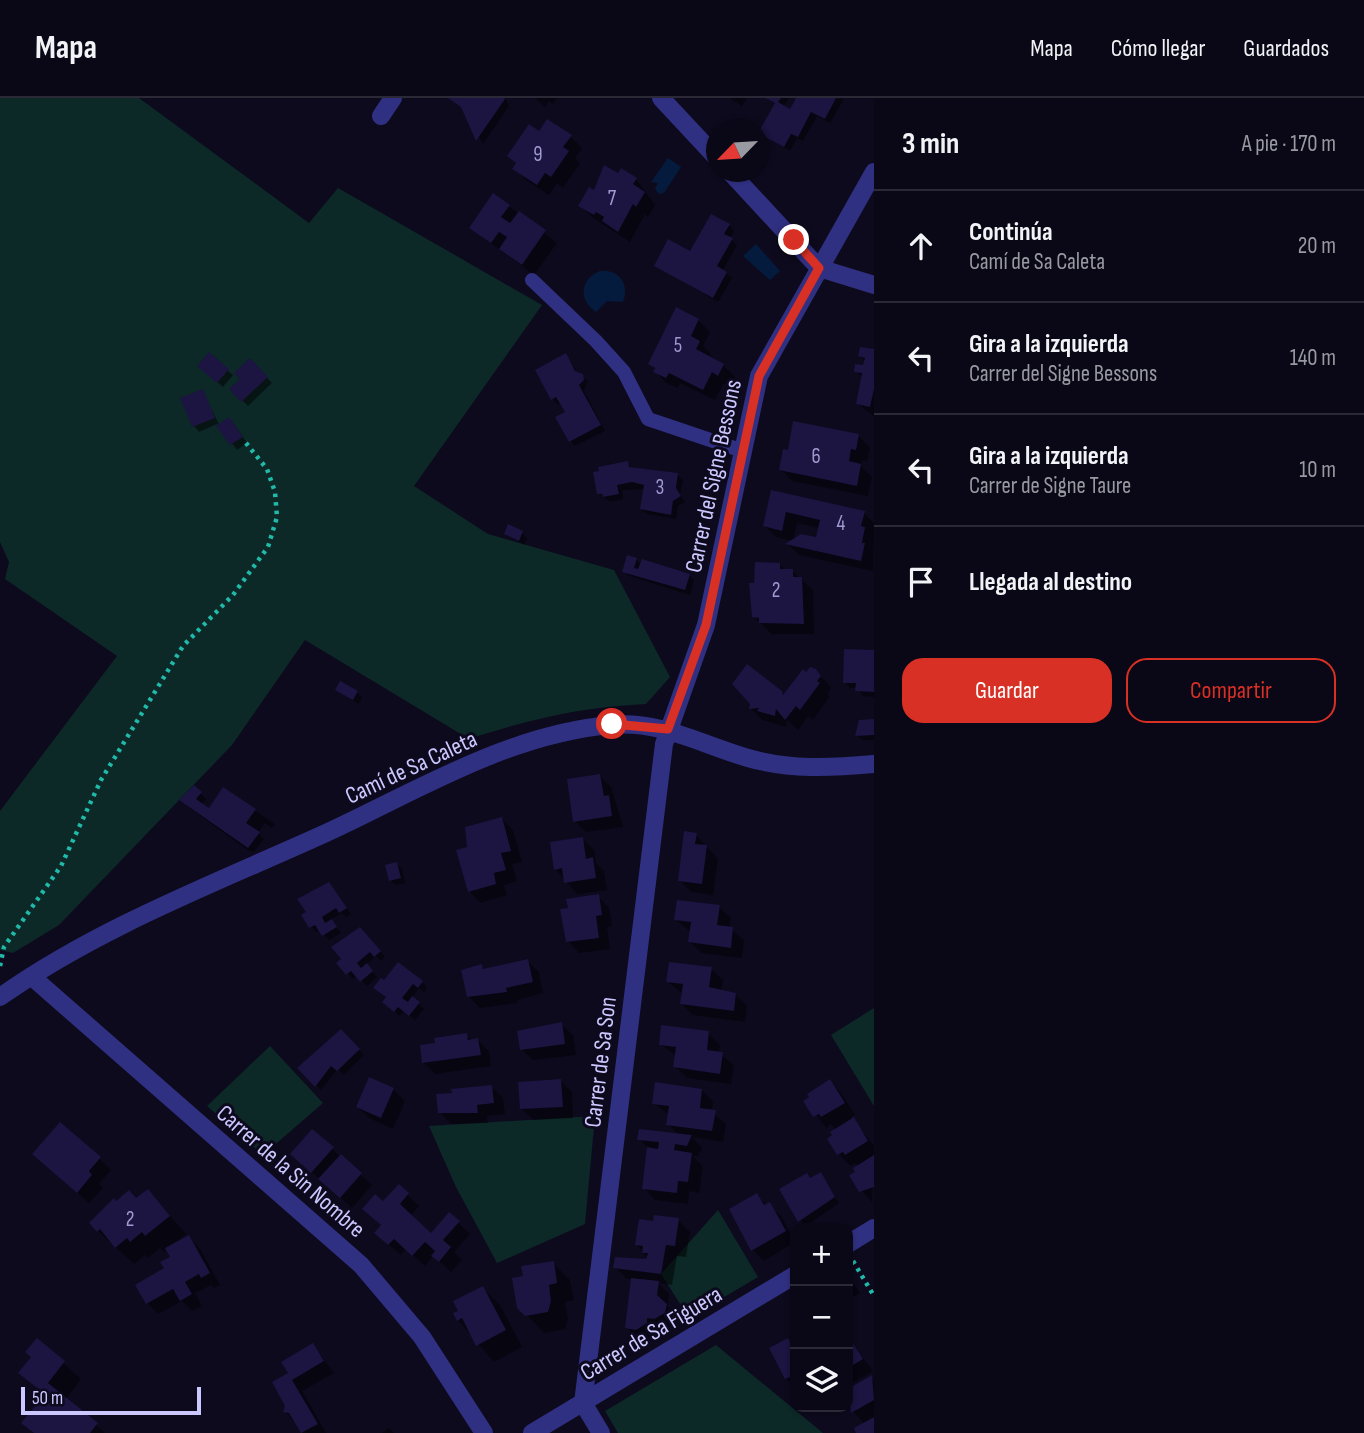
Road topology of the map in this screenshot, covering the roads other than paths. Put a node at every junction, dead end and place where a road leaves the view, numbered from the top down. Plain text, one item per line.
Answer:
1 (394, 98) edge
2 (661, 98) edge
3 (381, 116) dead end
4 (706, 146) edge
5 (874, 172) edge
6 (739, 182) edge
7 (819, 268) junction
8 (531, 280) dead end
9 (874, 285) edge
10 (743, 451) junction
11 (668, 729) junction
12 (874, 764) edge
13 (31, 976) junction
14 (0, 997) edge
15 (874, 1228) edge
16 (853, 1241) edge
17 (790, 1278) edge
18 (583, 1402) junction
19 (484, 1433) edge
20 (532, 1433) edge
21 (601, 1433) edge

1 - 3 street
2 - 4 street
5 - 7 street, Carrer del Signe Bessons
6 - 7 street
7 - 9 street
7 - 10 street, Carrer del Signe Bessons
8 - 10 lane
10 - 11 street, Carrer del Signe Bessons
11 - 12 street, Camí de Sa Caleta
11 - 13 street, Camí de Sa Caleta
11 - 18 street, Carrer de Sa Son
13 - 14 street, Camí de Sa Caleta
13 - 19 street, Carrer de la Sin Nombre
15 - 16 street
17 - 18 street, Carrer de Sa Figuera
18 - 20 street, Carrer de Sa Figuera
18 - 21 street

